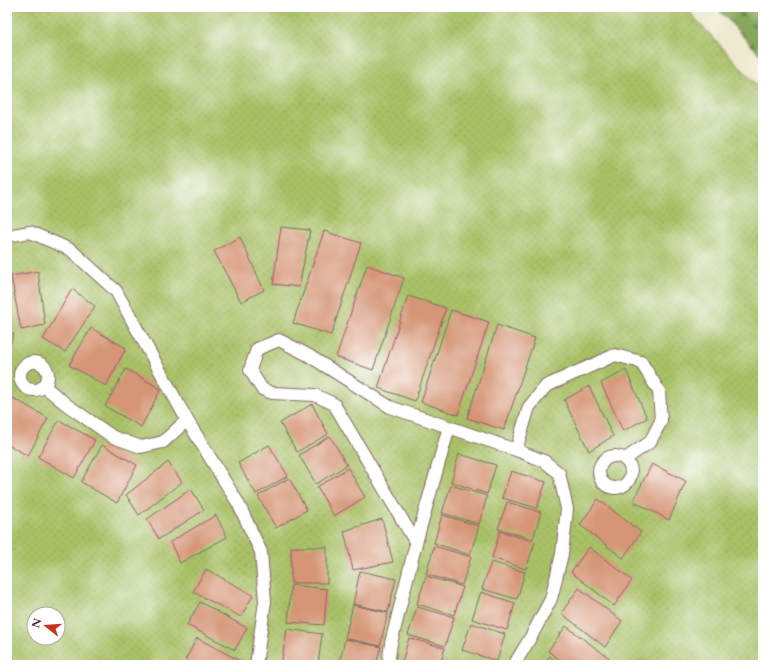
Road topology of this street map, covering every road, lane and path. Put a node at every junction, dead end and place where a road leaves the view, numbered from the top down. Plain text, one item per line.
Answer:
1 (7, 236) edge
2 (44, 386) dead end
3 (187, 420) junction
4 (449, 427) junction
5 (516, 450) junction
6 (625, 459) dead end
7 (416, 543) junction
8 (256, 665) edge
9 (388, 665) edge
10 (514, 665) edge

1 - 3 street
2 - 3 street
3 - 8 street
4 - 5 street
4 - 7 street
4 - 7 street
5 - 6 street
5 - 10 street
7 - 9 street

